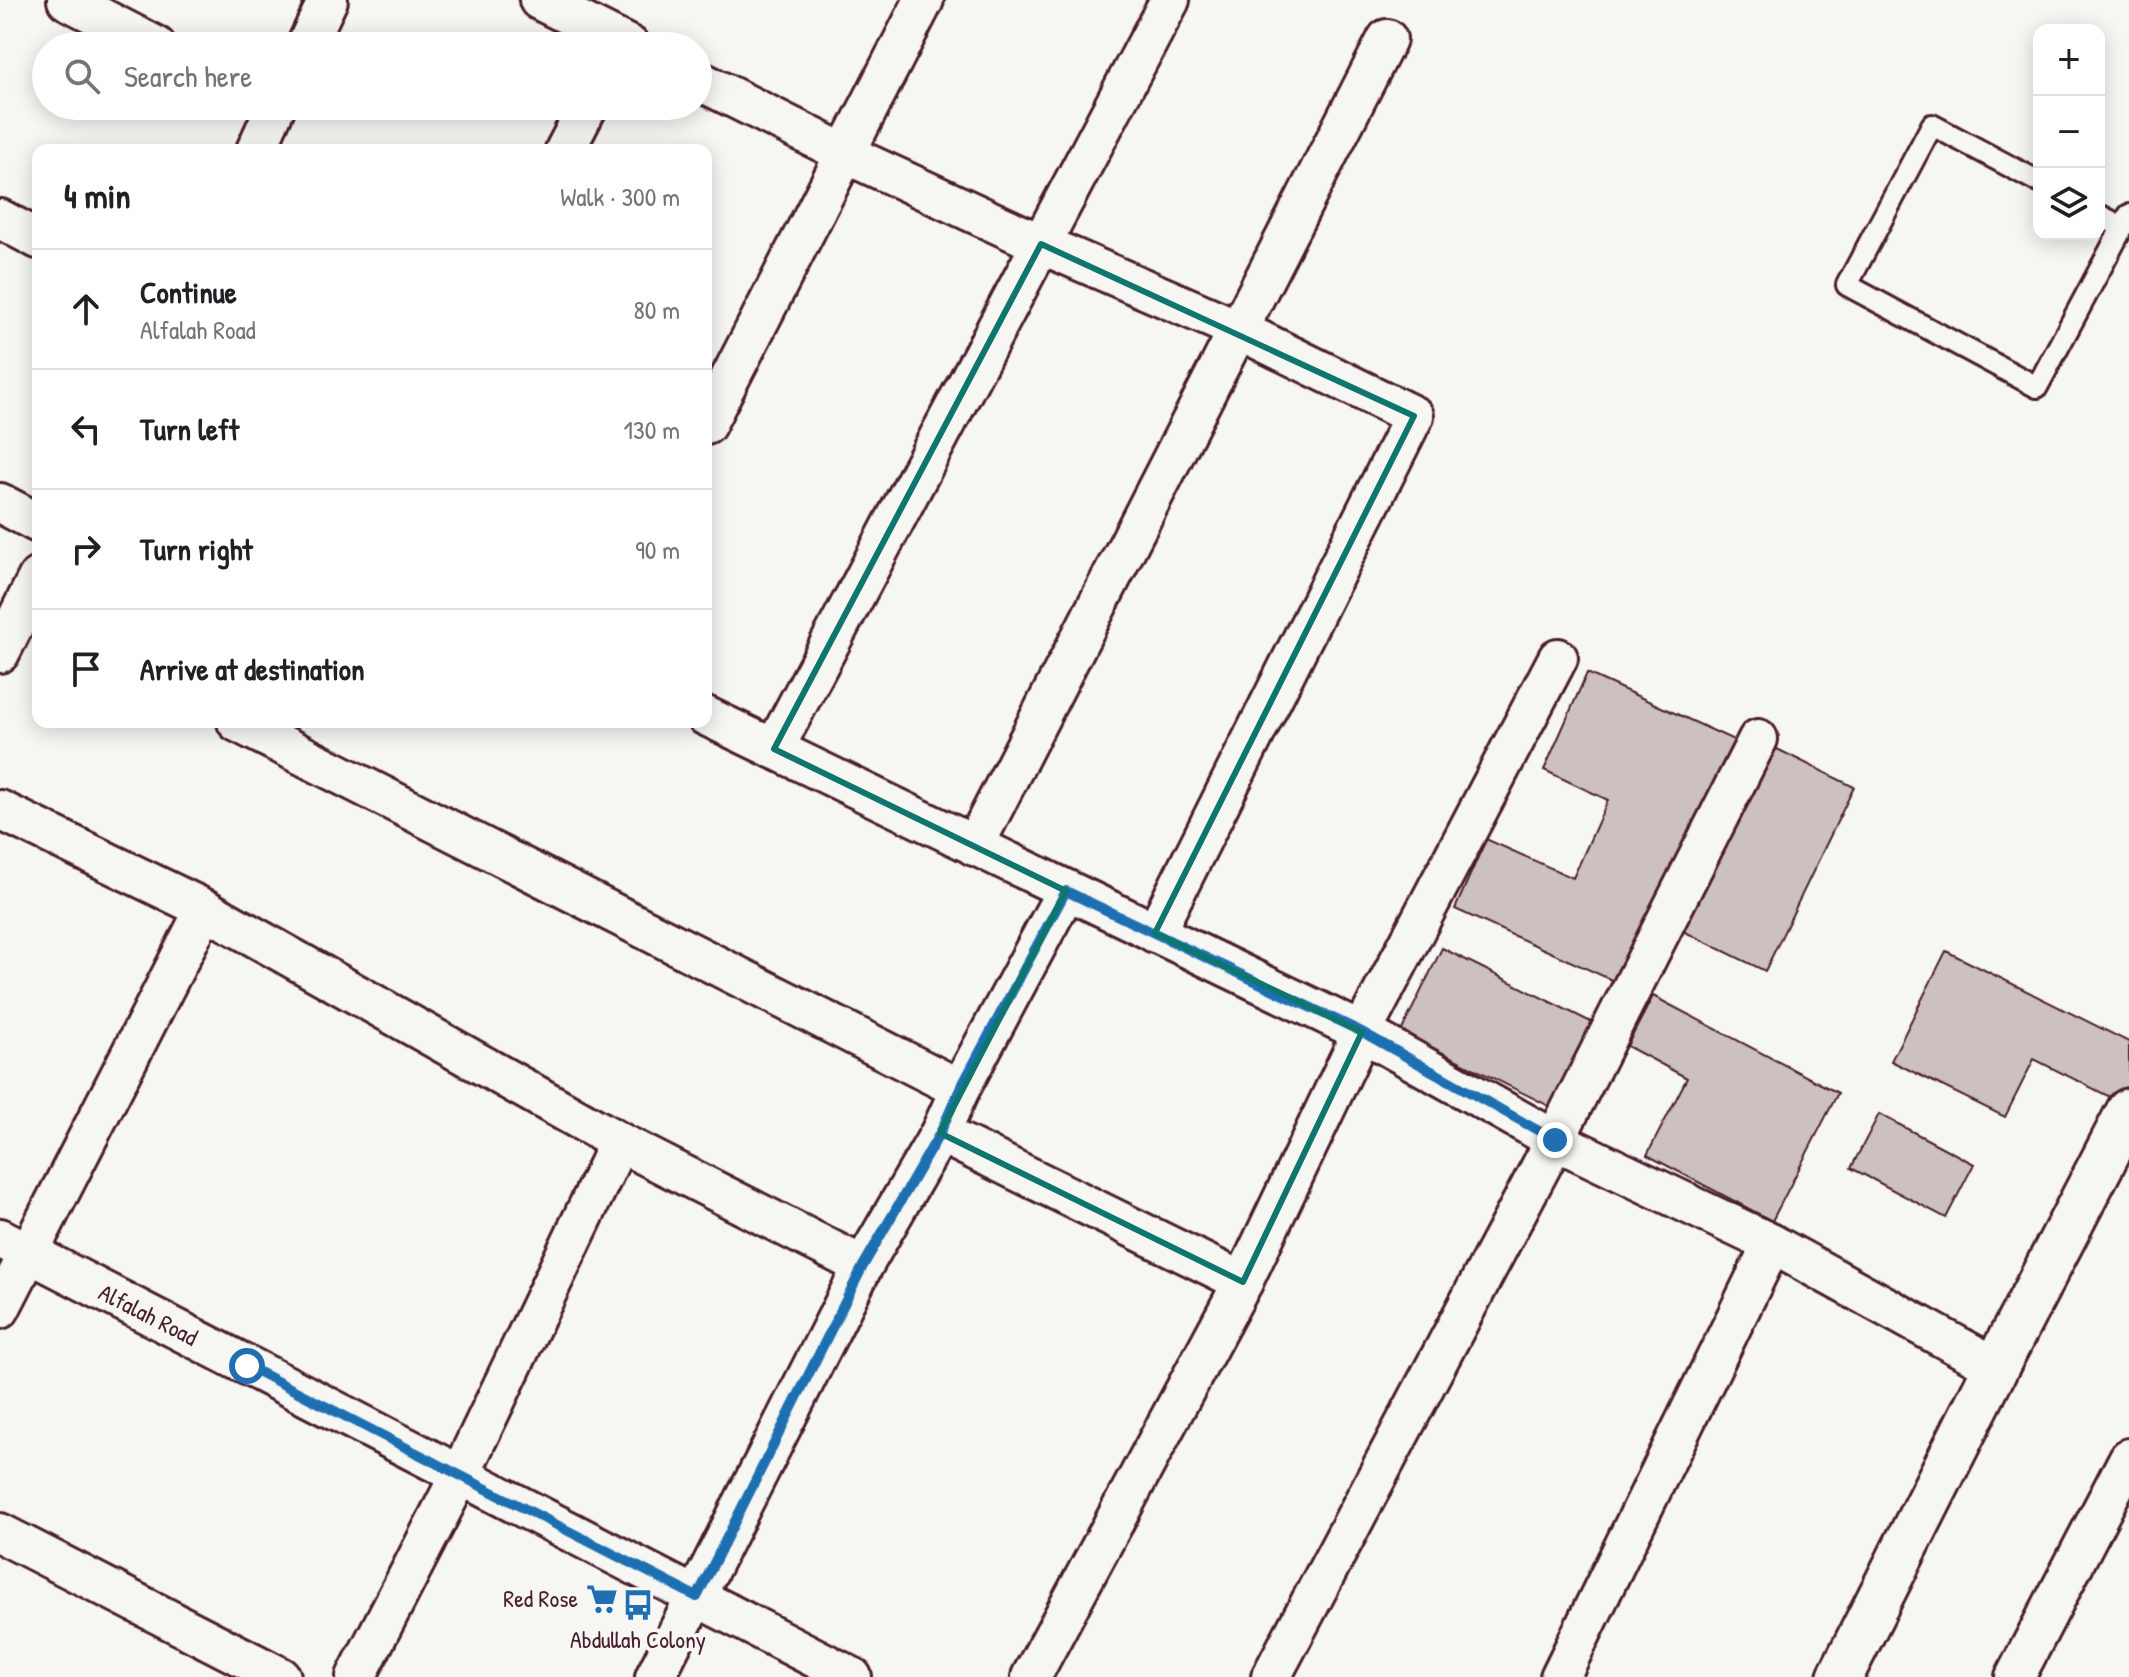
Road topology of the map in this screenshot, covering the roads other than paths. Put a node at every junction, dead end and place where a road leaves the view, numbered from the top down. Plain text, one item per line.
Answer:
1 (67, 0) edge
2 (328, 0) edge
3 (539, 0) edge
4 (924, 0) edge
5 (1170, 0) edge
6 (129, 32) edge
7 (313, 32) edge
8 (599, 32) edge
9 (1387, 39) dead end
10 (712, 87) edge
11 (269, 120) edge
12 (581, 120) edge
13 (259, 144) edge
14 (568, 144) edge
15 (846, 154) junction
16 (2033, 179) edge
17 (2105, 216) edge
18 (0, 219) edge
19 (2126, 221) edge
20 (32, 236) edge
21 (1041, 244) junction
22 (1237, 329) junction
23 (712, 413) edge
24 (0, 503) edge
25 (32, 520) edge
26 (29, 616) edge
27 (0, 653) edge
28 (1558, 658) dead end
29 (712, 719) edge
30 (249, 728) edge
31 (1758, 739) dead end
32 (774, 749) junction
33 (0, 810) edge
34 (974, 846) junction
35 (1066, 891) junction
36 (205, 909) junction
37 (1155, 933) junction
38 (1362, 1032) junction
39 (960, 1089) junction
40 (2129, 1111) edge
41 (940, 1133) junction
42 (1555, 1140) junction
43 (619, 1142) junction
44 (1772, 1244) junction
45 (14, 1246) edge
46 (863, 1266) junction
47 (1243, 1282) junction
48 (0, 1309) edge
49 (1996, 1367) junction
50 (2129, 1458) edge
51 (460, 1475) junction
52 (0, 1533) edge
53 (697, 1597) junction
54 (281, 1677) edge
55 (356, 1677) edge
56 (655, 1677) edge
57 (852, 1677) edge
58 (1031, 1677) edge
59 (1271, 1677) edge
60 (1560, 1677) edge
61 (1840, 1677) edge
62 (2015, 1677) edge

1 - 6 street
2 - 7 street
3 - 8 street
4 - 15 street
5 - 21 street
9 - 22 street
10 - 15 street
11 - 13 street
12 - 14 street
15 - 21 street
15 - 23 street
16 - 19 lane
17 - 19 lane
18 - 20 street
21 - 22 street
21 - 32 street
22 - 34 street
22 - 37 street
24 - 25 street
26 - 27 street
28 - 38 street
29 - 32 street
30 - 39 street
31 - 42 street
32 - 34 street
33 - 36 street
34 - 35 street
35 - 37 street
35 - 39 street
36 - 43 street
36 - 45 street
37 - 38 street
38 - 42 street
38 - 47 street
39 - 41 street
40 - 49 street
41 - 46 street
41 - 47 street
42 - 44 street
42 - 59 street
43 - 46 street
43 - 51 street
44 - 49 street
44 - 60 street
45 - 48 street
45 - 51 street, Alfalah Road
46 - 53 street
47 - 58 street
49 - 61 street
50 - 62 street
51 - 53 street, Alfalah Road
51 - 55 street
52 - 54 street
53 - 56 street
53 - 57 street, Alfalah Road

